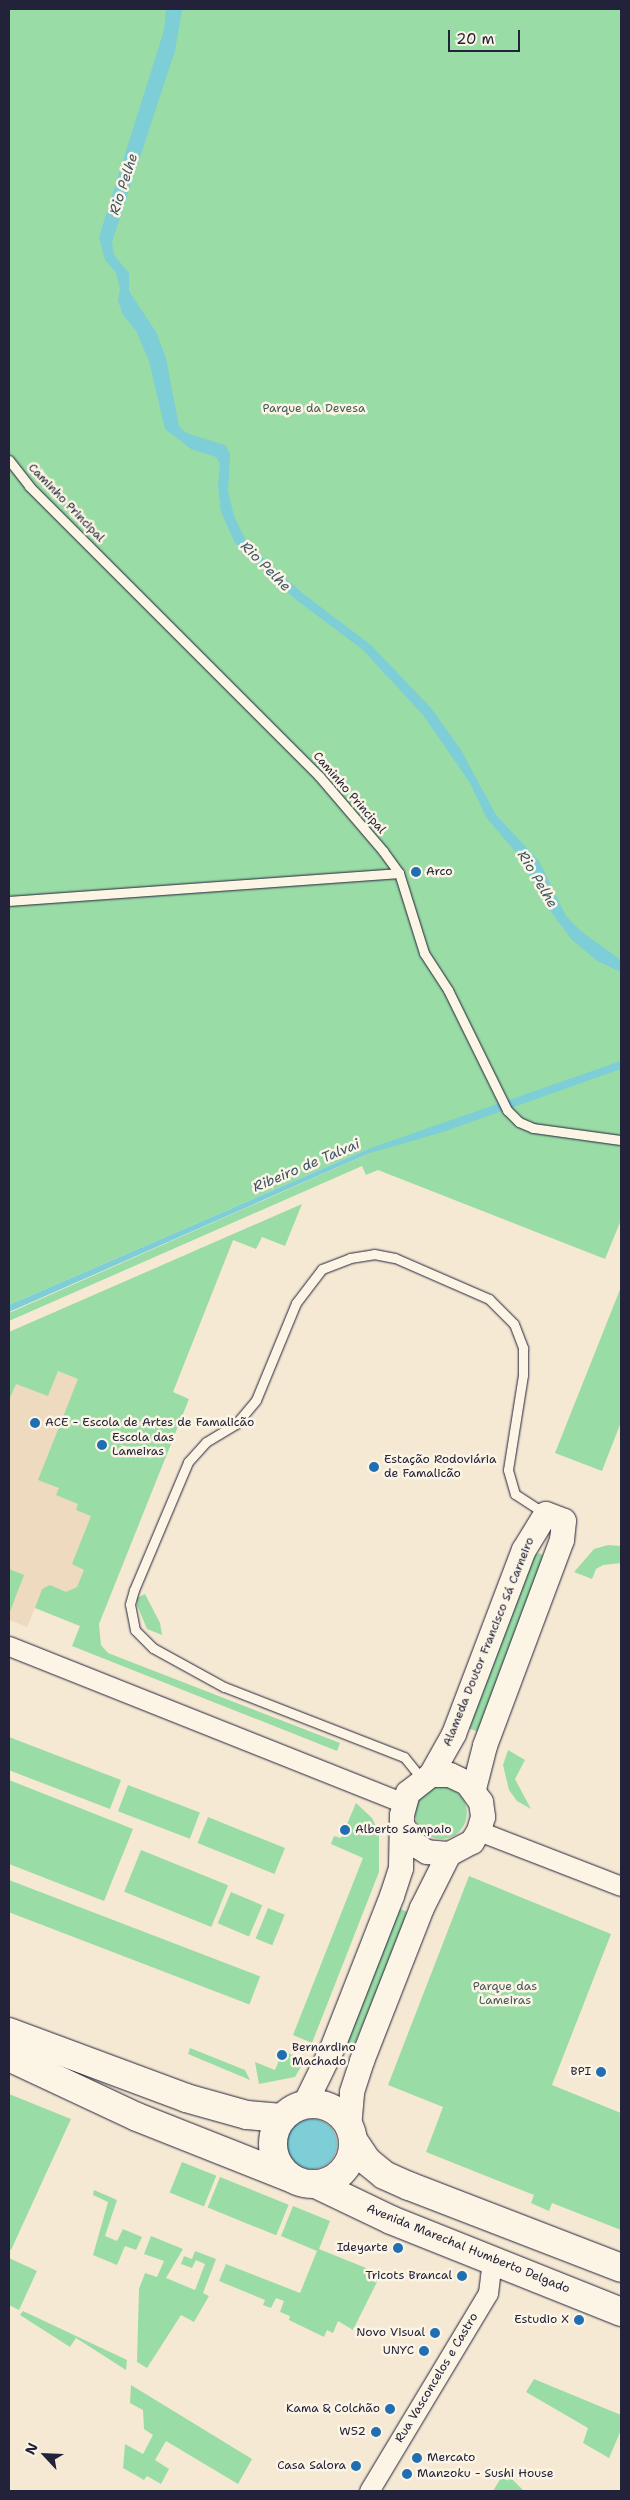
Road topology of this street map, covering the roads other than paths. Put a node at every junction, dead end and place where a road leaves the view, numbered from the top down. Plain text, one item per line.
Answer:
1 (9, 460) edge
2 (399, 873) junction
3 (9, 901) edge
4 (621, 1140) edge
5 (546, 1514) junction
6 (9, 1646) edge
7 (427, 1777) junction
8 (474, 1789) junction
9 (404, 1803) junction
10 (404, 1828) junction
11 (479, 1831) junction
12 (449, 1854) junction
13 (621, 1886) edge
14 (9, 2020) edge
15 (9, 2032) edge
16 (67, 2052) junction
17 (9, 2057) edge
18 (9, 2064) edge
19 (56, 2081) junction
20 (305, 2104) junction
21 (282, 2118) junction
22 (351, 2134) junction
23 (304, 2181) junction
24 (492, 2260) junction
25 (621, 2268) edge
26 (621, 2312) edge
27 (369, 2491) edge

1 - 2 lane, Caminho Principal
2 - 3 lane
2 - 4 lane, Caminho Principal
5 - 7 street, Alameda Doutor Francisco Sá Carneiro
5 - 7 lane
5 - 8 street
6 - 9 street
7 - 8 street
7 - 9 street, Alameda Doutor Francisco Sá Carneiro
8 - 11 street
9 - 10 street
10 - 12 street
10 - 20 street
11 - 12 street
11 - 13 street
12 - 22 street
14 - 16 main road
15 - 16 main road
16 - 21 main road
17 - 19 main road, Avenida Marechal Humberto Delgado
18 - 19 main road, Avenida Marechal Humberto Delgado
19 - 23 main road, Avenida Marechal Humberto Delgado
20 - 21 main road
20 - 22 main road
21 - 23 main road
22 - 23 main road
22 - 25 main road
23 - 24 main road, Avenida Marechal Humberto Delgado
24 - 26 main road, Avenida Marechal Humberto Delgado
24 - 27 street, Rua Vasconcelos e Castro

